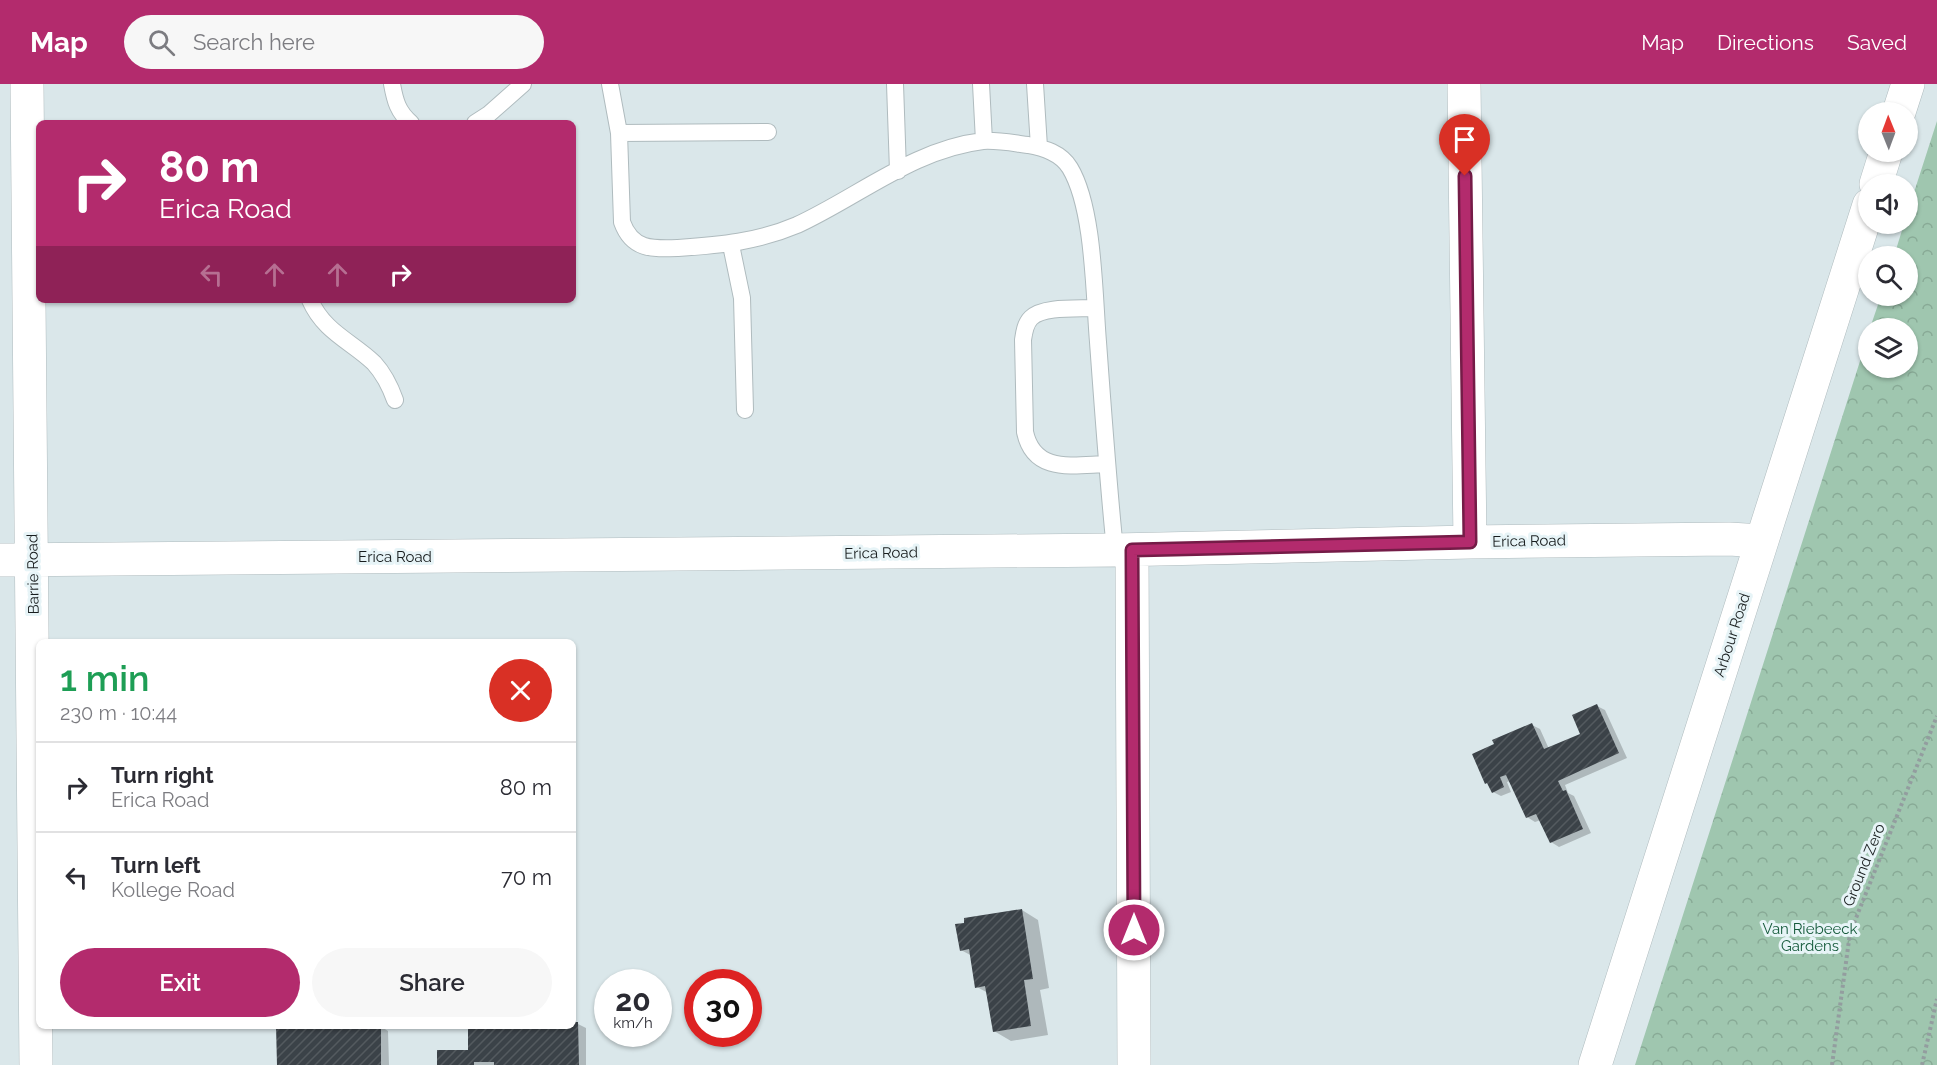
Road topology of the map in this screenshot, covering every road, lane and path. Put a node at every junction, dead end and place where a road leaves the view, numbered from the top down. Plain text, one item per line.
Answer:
1 (27, 84) edge
2 (392, 84) edge
3 (523, 84) edge
4 (610, 84) edge
5 (895, 84) edge
6 (981, 84) edge
7 (1035, 84) edge
8 (1464, 84) edge
9 (1908, 84) edge
10 (1902, 102) edge
11 (408, 120) edge
12 (480, 120) edge
13 (768, 132) dead end
14 (619, 133) junction
15 (984, 141) junction
16 (1039, 147) junction
17 (898, 171) junction
18 (1860, 234) edge
19 (731, 244) junction
20 (34, 247) edge
21 (312, 303) edge
22 (1095, 308) junction
23 (395, 399) dead end
24 (745, 410) dead end
25 (1106, 464) junction
26 (1762, 541) junction
27 (1470, 542) junction
28 (1123, 550) junction
29 (0, 560) edge
30 (32, 560) junction
31 (1937, 717) edge
32 (1937, 999) edge
33 (36, 1065) edge
34 (1134, 1065) edge
35 (1595, 1065) edge
36 (1832, 1065) edge
37 (1922, 1065) edge

1 - 20 street, Barrie Road
2 - 11 lane
3 - 12 lane
4 - 14 lane
5 - 17 lane
6 - 15 lane
7 - 16 lane
8 - 27 street
9 - 10 street
13 - 14 lane
14 - 19 lane
15 - 16 lane
15 - 17 lane
16 - 22 lane
17 - 19 lane
18 - 26 street, Arbour Road
19 - 24 lane
20 - 30 street, Barrie Road
21 - 23 lane
22 - 25 lane
22 - 25 lane
25 - 28 lane
26 - 27 street, Erica Road
26 - 35 street, Arbour Road
27 - 28 street, Erica Road
28 - 30 street, Erica Road
28 - 34 street
29 - 30 street, Erica Road
30 - 33 street, Barrie Road
31 - 36 path, Ground Zero
32 - 37 path

